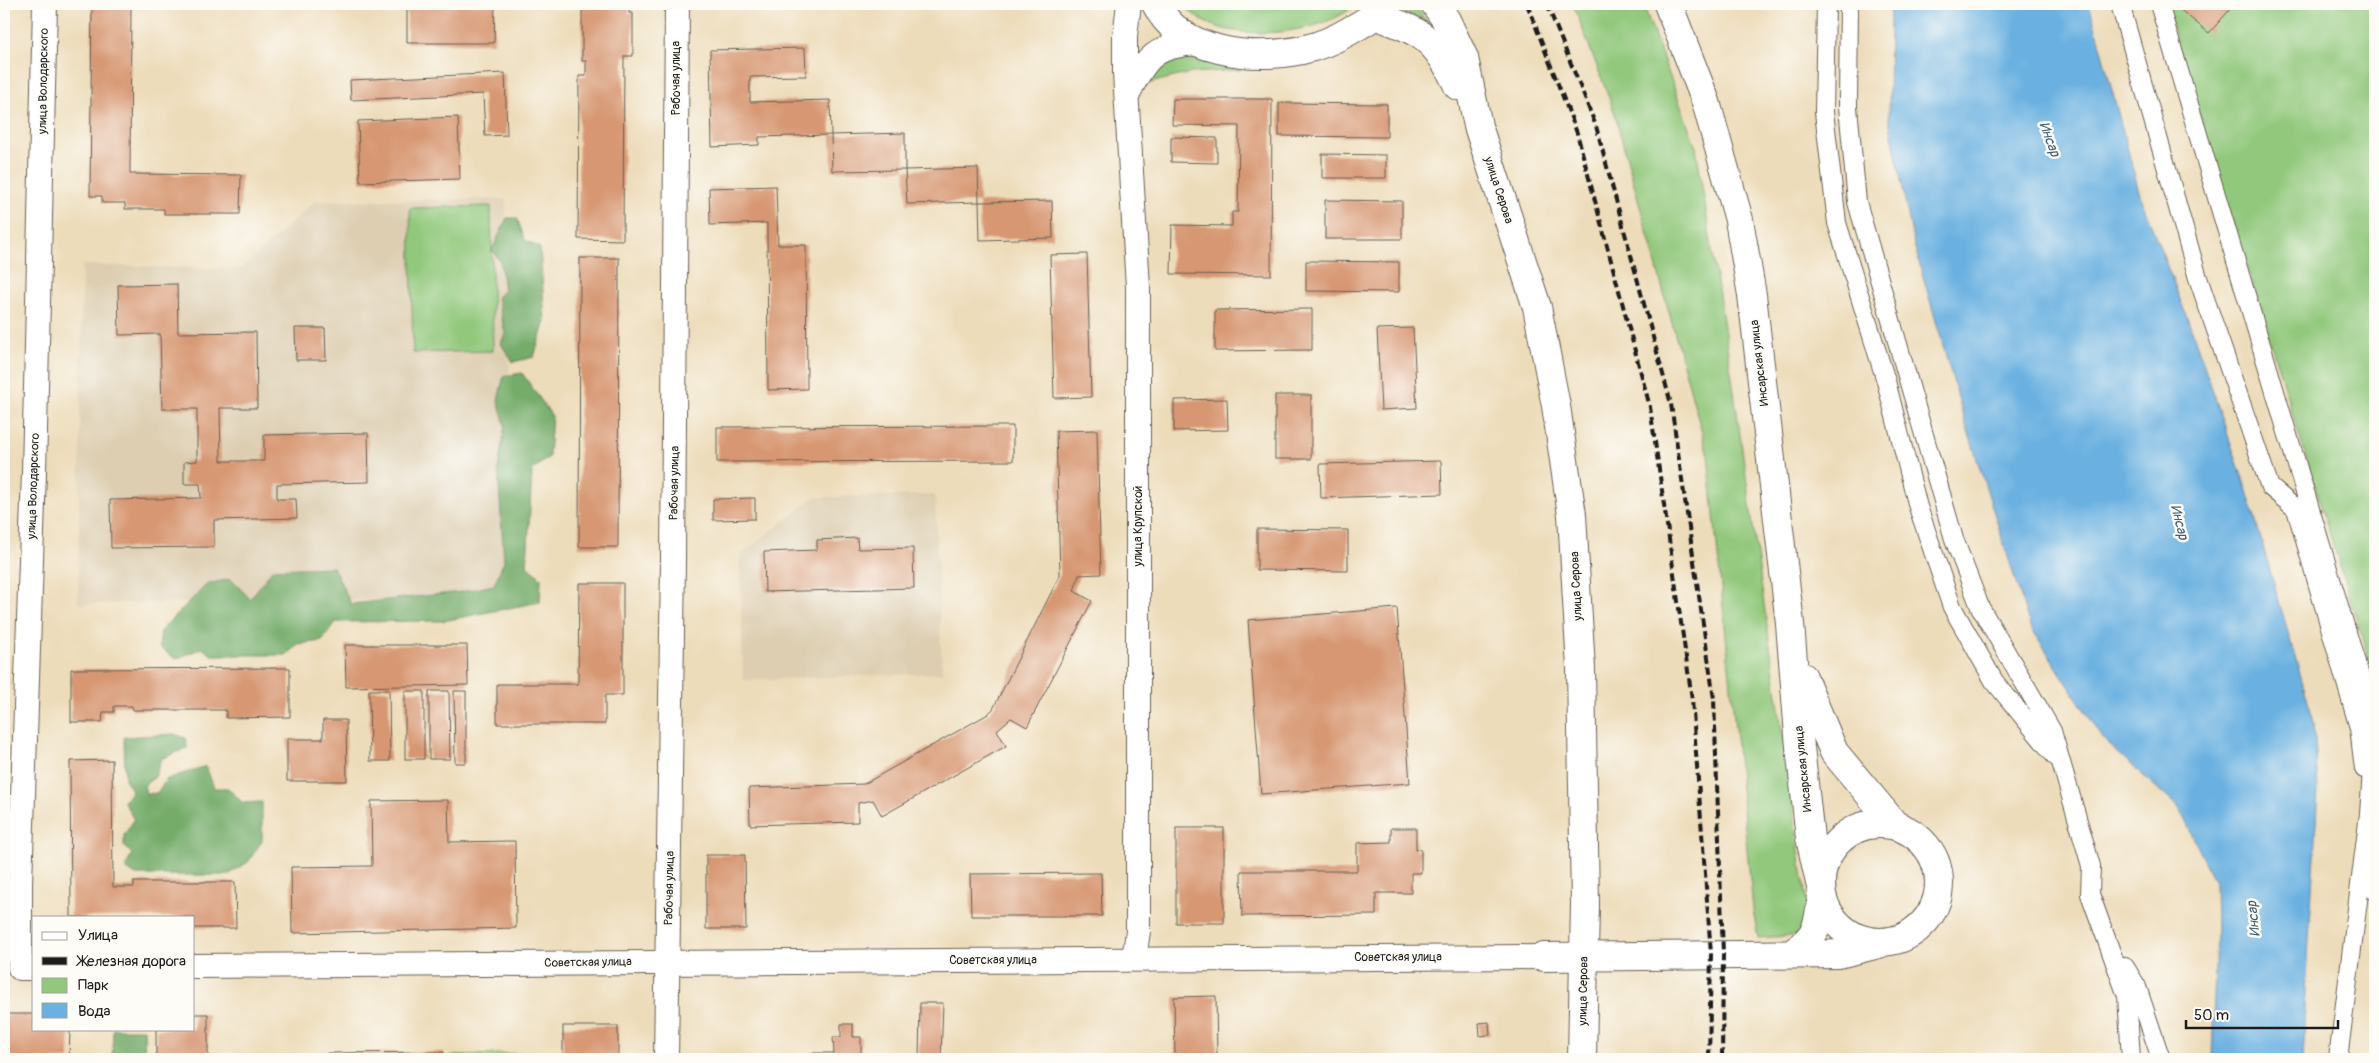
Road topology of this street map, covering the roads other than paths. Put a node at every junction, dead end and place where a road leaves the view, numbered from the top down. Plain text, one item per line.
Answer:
1 (45, 4) edge
2 (676, 4) edge
3 (1129, 4) edge
4 (1156, 4) edge
5 (1435, 4) edge
6 (1668, 4) edge
7 (1684, 4) edge
8 (1826, 4) edge
9 (1849, 4) edge
10 (2120, 4) edge
11 (2158, 4) edge
12 (1379, 10) edge
13 (1200, 43) junction
14 (1698, 77) junction
15 (1128, 94) junction
16 (1478, 126) junction
17 (1793, 655) junction
18 (2062, 763) junction
19 (2369, 814) junction
20 (1895, 825) junction
21 (1821, 890) junction
22 (2375, 892) edge
23 (2104, 932) junction
24 (1886, 942) junction
25 (1792, 954) junction
26 (1544, 957) joint
27 (1584, 957) junction
28 (1134, 959) junction
29 (667, 962) junction
30 (195, 966) edge
31 (27, 968) edge
32 (666, 1059) edge
33 (1582, 1059) edge
34 (2131, 1059) edge
35 (2161, 1059) edge
36 (2338, 1059) edge

1 - 31 street, улица Володарского
2 - 29 street, Рабочая улица
3 - 15 street, улица Крупской
4 - 13 street
5 - 16 street, улица Серова
6 - 14 street, Инсарская улица
7 - 14 street, Инсарская улица
8 - 18 street
9 - 18 street
10 - 19 street
11 - 19 street
12 - 13 street
12 - 16 street, улица Серова
13 - 15 street, улица Крупской
14 - 17 street, Инсарская улица
15 - 28 street, улица Крупской
16 - 27 street, улица Серова
17 - 20 street, Инсарская улица
17 - 21 street, Инсарская улица
18 - 23 street
19 - 22 street
19 - 36 street
20 - 21 street
20 - 24 street
21 - 24 street
21 - 25 street
23 - 34 street
23 - 35 street
24 - 25 street, Советская улица
25 - 27 street, Советская улица
26 - 27 street, Советская улица
26 - 28 street, Советская улица
27 - 33 street, улица Серова
28 - 29 street, Советская улица
29 - 30 street, Советская улица
29 - 32 street, Рабочая улица

